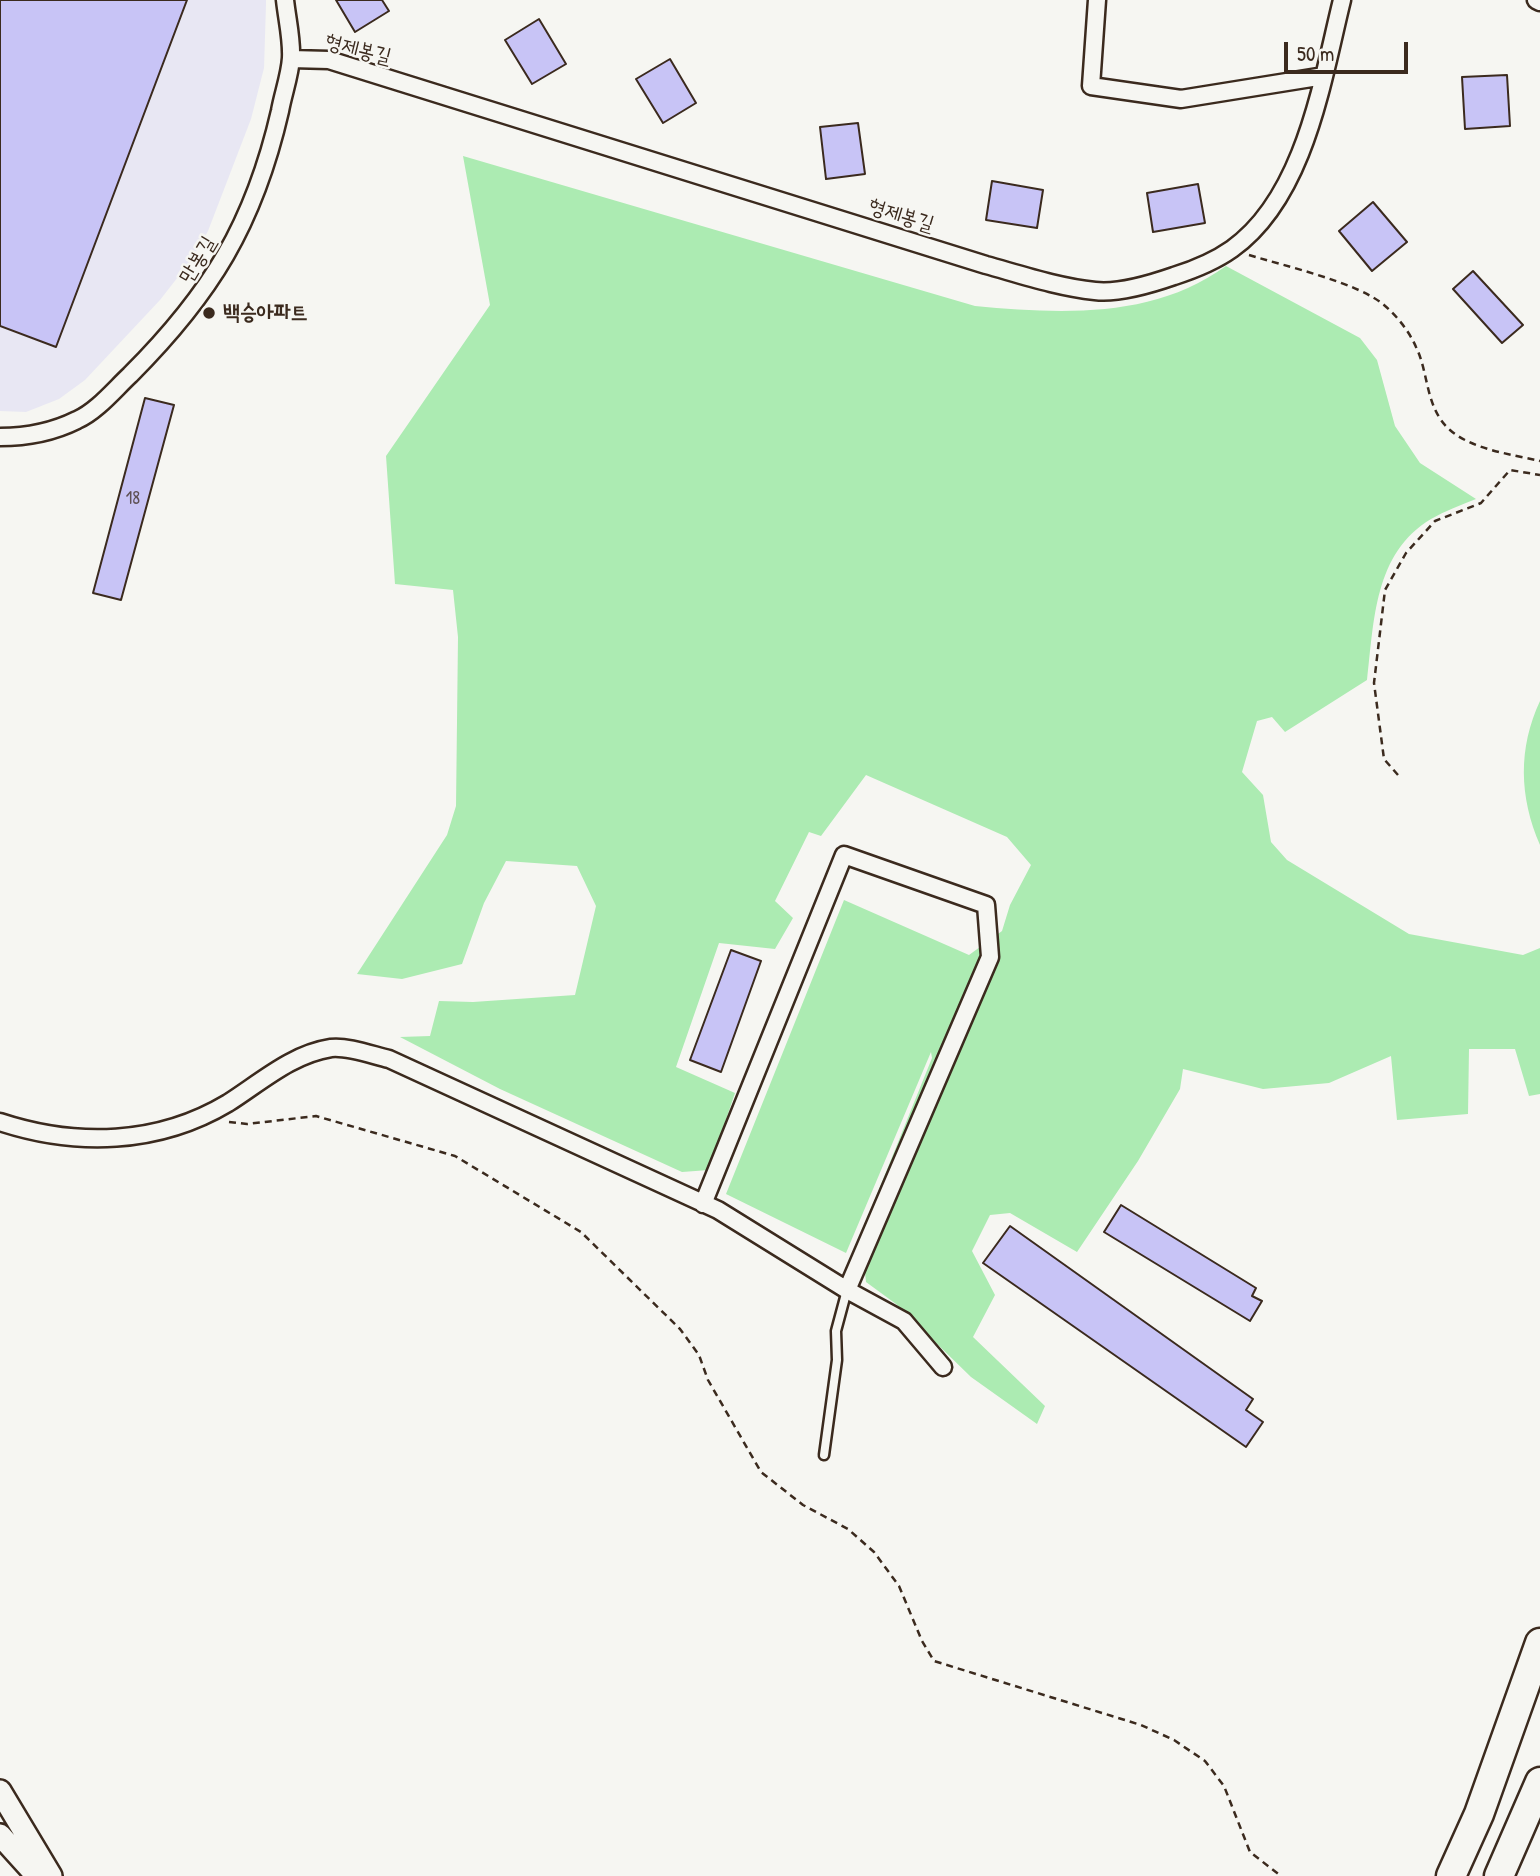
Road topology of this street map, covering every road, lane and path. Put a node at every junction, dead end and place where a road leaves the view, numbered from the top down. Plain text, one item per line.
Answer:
1 (285, 0) edge
2 (1097, 0) edge
3 (1342, 0) edge
4 (291, 59) junction
5 (1324, 76) junction
6 (1232, 249) junction
7 (0, 438) edge
8 (1540, 461) edge
9 (1540, 475) edge
10 (1398, 775) dead end
11 (200, 1117) junction
12 (0, 1122) edge
13 (703, 1203) junction
14 (847, 1290) junction
15 (943, 1367) dead end
16 (824, 1455) dead end
17 (1540, 1643) edge
18 (1540, 1782) edge
19 (0, 1791) edge
20 (0, 1835) edge
21 (37, 1876) edge
22 (51, 1876) edge
23 (1281, 1876) edge
24 (1451, 1876) edge
25 (1499, 1876) edge

1 - 4 street, 만봉길
2 - 5 street
3 - 5 street, 형제봉길
4 - 6 street, 형제봉길
4 - 7 street, 만봉길
5 - 6 street, 형제봉길
6 - 8 path
9 - 10 path
11 - 12 street
11 - 13 street
11 - 23 path
13 - 14 street
13 - 14 street
14 - 15 street
14 - 16 lane
17 - 24 highway
18 - 25 highway
19 - 22 street
20 - 21 street

